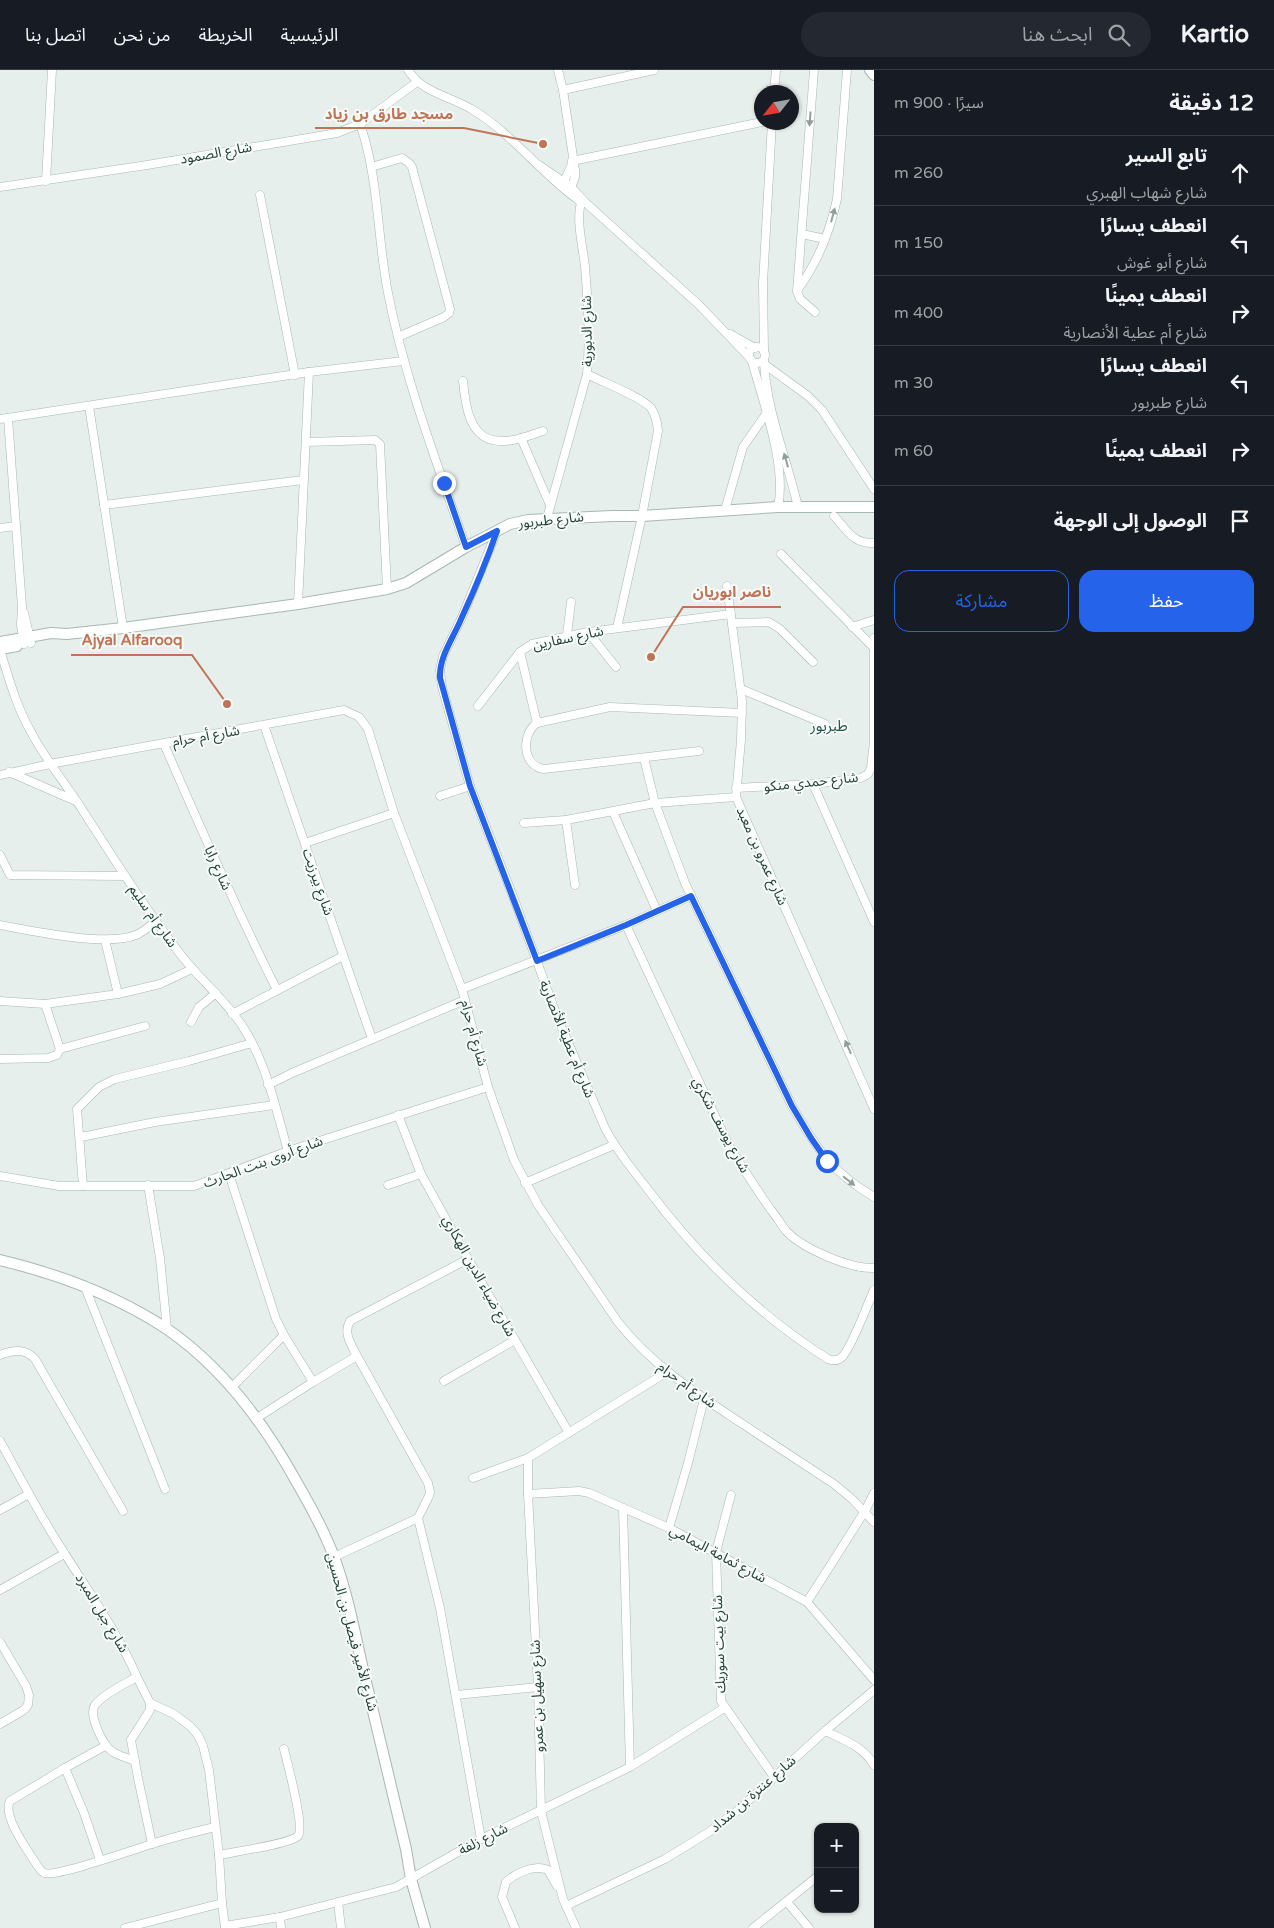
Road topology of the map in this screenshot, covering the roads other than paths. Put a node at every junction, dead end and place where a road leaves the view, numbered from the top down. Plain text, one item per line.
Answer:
1 (52, 70) edge
2 (408, 70) edge
3 (558, 70) edge
4 (654, 70) edge
5 (776, 70) edge
6 (814, 70) edge
7 (847, 70) edge
8 (870, 70) edge
9 (874, 74) edge
10 (417, 82) junction
11 (775, 85) edge
12 (563, 90) junction
13 (360, 124) junction
14 (754, 124) edge
15 (772, 130) edge
16 (573, 162) junction
17 (371, 167) junction
18 (46, 181) junction
19 (562, 184) junction
20 (0, 187) edge
21 (570, 190) junction
22 (260, 195) dead end
23 (584, 202) junction
24 (802, 234) junction
25 (825, 239) junction
26 (797, 291) junction
27 (815, 312) dead end
28 (763, 325) junction
29 (726, 332) junction
30 (398, 337) junction
31 (756, 348) junction
32 (764, 358) junction
33 (751, 360) junction
34 (403, 361) junction
35 (309, 372) junction
36 (587, 374) junction
37 (295, 375) junction
38 (463, 381) dead end
39 (89, 406) junction
40 (766, 414) junction
41 (4, 419) edge
42 (543, 431) dead end
43 (522, 438) junction
44 (306, 442) junction
45 (303, 480) junction
46 (874, 489) edge
47 (104, 505) junction
48 (550, 505) junction
49 (778, 507) junction
50 (798, 507) junction
51 (874, 507) edge
52 (725, 510) junction
53 (642, 516) junction
54 (834, 516) dead end
55 (547, 518) junction
56 (16, 526) junction
57 (0, 528) edge
58 (497, 531) junction
59 (874, 543) edge
60 (466, 547) junction
61 (781, 554) dead end
62 (727, 586) dead end
63 (386, 589) junction
64 (571, 602) dead end
65 (298, 604) junction
66 (731, 619) junction
67 (874, 620) edge
68 (852, 627) junction
69 (123, 628) junction
70 (617, 628) junction
71 (588, 632) junction
72 (567, 635) junction
73 (874, 638) edge
74 (27, 640) junction
75 (0, 642) edge
76 (874, 648) edge
77 (0, 650) edge
78 (520, 652) junction
79 (813, 662) dead end
80 (0, 664) edge
81 (616, 667) dead end
82 (9, 682) junction
83 (741, 689) junction
84 (478, 706) dead end
85 (874, 708) edge
86 (742, 713) junction
87 (538, 723) junction
88 (825, 724) dead end
89 (264, 725) junction
90 (874, 742) edge
91 (164, 744) junction
92 (699, 751) dead end
93 (644, 758) junction
94 (50, 764) junction
95 (9, 772) junction
96 (0, 775) edge
97 (813, 784) junction
98 (470, 786) junction
99 (736, 792) junction
100 (440, 796) dead end
101 (78, 802) junction
102 (655, 803) junction
103 (613, 812) junction
104 (394, 813) junction
105 (566, 820) junction
106 (524, 822) dead end
107 (305, 843) junction
108 (0, 855) edge
109 (125, 876) junction
110 (575, 886) dead end
111 (691, 896) junction
112 (657, 912) junction
113 (155, 922) junction
114 (874, 922) edge
115 (0, 925) edge
116 (626, 925) junction
117 (105, 940) junction
118 (344, 956) junction
119 (537, 961) junction
120 (192, 969) junction
121 (462, 989) junction
122 (277, 990) junction
123 (216, 993) junction
124 (118, 994) junction
125 (465, 1000) junction
126 (0, 1001) edge
127 (45, 1004) junction
128 (232, 1014) junction
129 (191, 1022) dead end
130 (145, 1026) dead end
131 (372, 1039) junction
132 (252, 1043) junction
133 (60, 1049) junction
134 (0, 1058) edge
135 (268, 1085) junction
136 (488, 1086) junction
137 (871, 1090) edge
138 (274, 1105) junction
139 (874, 1109) edge
140 (398, 1115) junction
141 (81, 1137) junction
142 (614, 1144) junction
143 (288, 1152) junction
144 (229, 1174) junction
145 (421, 1174) junction
146 (0, 1176) edge
147 (525, 1183) junction
148 (388, 1184) dead end
149 (148, 1185) junction
150 (83, 1186) junction
151 (874, 1197) edge
152 (468, 1259) junction
153 (0, 1260) edge
154 (874, 1268) edge
155 (86, 1287) junction
156 (874, 1290) edge
157 (167, 1329) junction
158 (284, 1335) junction
159 (515, 1340) junction
160 (0, 1355) edge
161 (357, 1356) junction
162 (667, 1372) junction
163 (444, 1381) dead end
164 (313, 1382) junction
165 (232, 1387) junction
166 (704, 1399) junction
167 (257, 1418) junction
168 (569, 1433) junction
169 (0, 1441) edge
170 (528, 1458) junction
171 (473, 1478) dead end
172 (165, 1489) dead end
173 (874, 1493) edge
174 (29, 1494) junction
175 (528, 1494) junction
176 (731, 1495) dead end
177 (623, 1508) junction
178 (0, 1510) edge
179 (123, 1510) dead end
180 (865, 1511) junction
181 (418, 1518) junction
182 (874, 1522) edge
183 (669, 1528) junction
184 (716, 1552) junction
185 (64, 1554) junction
186 (334, 1557) junction
187 (0, 1590) edge
188 (807, 1602) junction
189 (0, 1642) edge
190 (3, 1656) edge
191 (137, 1677) junction
192 (874, 1680) edge
193 (538, 1687) junction
194 (874, 1690) edge
195 (456, 1695) junction
196 (150, 1703) junction
197 (724, 1708) junction
198 (0, 1724) edge
199 (825, 1731) junction
200 (105, 1746) junction
201 (284, 1749) dead end
202 (135, 1761) junction
203 (874, 1765) edge
204 (630, 1767) junction
205 (65, 1768) junction
206 (774, 1777) junction
207 (541, 1811) junction
208 (216, 1827) junction
209 (481, 1839) junction
210 (152, 1844) junction
211 (219, 1855) junction
212 (100, 1860) junction
213 (411, 1879) junction
214 (814, 1879) edge
215 (338, 1902) junction
216 (787, 1902) junction
217 (222, 1903) junction
218 (565, 1903) junction
219 (280, 1917) junction
220 (225, 1927) edge
221 (125, 1928) edge
222 (281, 1928) edge
223 (341, 1928) edge
224 (425, 1928) edge
225 (515, 1928) edge
226 (576, 1928) edge
227 (753, 1928) edge
228 (809, 1928) edge

1 - 18 street
2 - 10 street
3 - 12 street
4 - 12 street
5 - 11 street
6 -> 24 street
25 -> 7 street
8 - 9 street
10 - 13 street, شارع الصمود
10 - 19 street
12 - 16 street
13 - 17 street
13 - 18 street, شارع الصمود
14 - 16 street
15 - 28 street
16 - 19 street
16 - 21 street
17 - 30 street
17 - 30 street
18 - 20 street, شارع الصمود
19 - 21 street
21 - 23 street
22 - 37 street
23 - 29 street
23 - 36 street, شارع الدبورية
24 - 25 street
24 - 26 street
25 - 26 street
26 - 27 street
28 - 31 street
28 - 32 street
29 - 31 street
29 - 33 street
30 - 34 street
31 - 32 street
31 - 33 street
32 - 33 street
32 - 46 street
50 -> 32 street
33 - 40 street
34 - 35 street
34 - 60 street
35 - 37 street
35 - 44 street
36 - 48 street, شارع الدبورية
36 - 53 street
37 - 39 street
38 - 43 street
39 - 41 street
39 - 47 street
40 - 49 street
40 - 52 street
41 - 56 street
42 - 43 street
43 - 48 street
44 - 45 street
44 - 63 street
45 - 47 street
45 - 65 street
47 - 69 street
48 - 55 street, شارع الدبورية
49 - 50 street, شارع طبربور
49 - 52 street, شارع طبربور
50 - 51 street, شارع طبربور
52 - 53 street, شارع طبربور
53 - 55 street, شارع طبربور
53 - 70 street
54 - 59 street
55 - 58 street, شارع طبربور
56 - 57 street
56 - 74 street
58 - 60 street, شارع طبربور
58 - 98 street, شارع أم عطية الأنصارية
60 - 63 street, شارع طبربور
61 - 68 street
62 - 66 street, شارع عمرو بن معبد
63 - 65 street, شارع طبربور
64 - 72 street
65 - 69 street, شارع طبربور
66 - 70 street, شارع سفارين
66 - 79 street, شارع سفارين
66 - 83 street, شارع عمرو بن معبد
67 - 68 street
68 - 76 street
69 - 74 street, شارع طبربور
70 - 71 street, شارع سفارين
71 - 72 street, شارع سفارين
71 - 81 street
72 - 78 street, شارع سفارين
73 - 76 street, شارع حمدي منكو
74 - 75 street, شارع طبربور
74 - 77 street, شارع طبربور
76 - 85 street, شارع حمدي منكو
77 - 82 street, شارع أم سليم
78 - 84 street
78 - 87 street, شارع سفارين
80 - 82 street, شارع أم سليم
82 - 94 street, شارع أم سليم
83 - 86 street, شارع عمرو بن معبد
83 - 88 street
85 - 90 street, شارع حمدي منكو
86 - 87 street
86 - 99 street, شارع عمرو بن معبد
87 - 93 street
89 - 91 street, شارع أم حرام
89 - 104 street, شارع أم حرام
89 - 107 street, شارع بيرزيت
90 - 97 street, شارع حمدي منكو
91 - 94 street, شارع أم حرام
91 - 122 street, شارع رابا
92 - 93 street
93 - 102 street
94 - 95 street, شارع أم حرام
94 - 101 street, شارع أم سليم
95 - 96 street, شارع أم حرام
95 - 101 street
97 - 99 street, شارع حمدي منكو
97 - 114 street
98 - 100 street
98 - 119 street, شارع أم عطية الأنصارية
99 - 102 street, شارع حمدي منكو
137 -> 99 street, شارع عمرو بن معبد
101 - 109 street, شارع أم سليم
102 - 103 street, شارع حمدي منكو
102 - 111 street
103 - 105 street, شارع حمدي منكو
103 - 112 street
104 - 107 street
104 - 121 street, شارع أم حرام
105 - 106 street, شارع حمدي منكو
105 - 110 street
107 - 118 street, شارع بيرزيت
108 - 109 street
109 - 113 street, شارع أم سليم
111 - 112 street
111 -> 151 street
112 - 116 street
113 - 117 street
113 - 120 street, شارع أم سليم
115 - 117 street
116 - 119 street
116 - 154 street, شارع يوسف شكري
117 - 124 street
118 - 122 street
118 - 131 street, شارع بيرزيت
119 - 121 street
119 - 142 street, شارع أم عطية الأنصارية
120 - 123 street, شارع أم سليم
120 - 124 street
121 - 125 street, شارع أم حرام
122 - 128 street
123 - 128 street, شارع أم سليم
123 - 129 street
124 - 127 street
125 - 131 street
125 - 136 street, شارع أم حرام
126 - 127 street
127 - 133 street
128 - 132 street, شارع أم سليم
130 - 133 street
131 - 135 street
132 - 135 street, شارع أم سليم
132 - 141 street
133 - 134 street
135 - 138 street, شارع أم سليم
136 - 140 street, شارع أروى بنت الحارث
136 - 147 street, شارع أم حرام
137 - 139 street, شارع عمرو بن معبد
138 - 141 street
138 - 143 street, شارع أم سليم
140 - 143 street, شارع أروى بنت الحارث
140 - 145 street, شارع ضياء الدين الهكاري
141 - 150 street
142 - 147 street
142 - 156 street, شارع أم عطية الأنصارية
143 - 144 street, شارع أروى بنت الحارث
144 - 149 street, شارع أروى بنت الحارث
144 - 158 street
145 - 148 street
145 - 152 street, شارع ضياء الدين الهكاري
146 - 150 street, شارع أروى بنت الحارث
147 - 162 street, شارع أم حرام
149 - 150 street, شارع أروى بنت الحارث
149 - 157 street
152 - 159 street, شارع ضياء الدين الهكاري
152 - 161 street
153 - 155 street, شارع الأمير فيصل بن الحسين
155 - 157 street, شارع الأمير فيصل بن الحسين
155 - 172 street
157 - 165 street, شارع الأمير فيصل بن الحسين
158 - 164 street
158 - 165 street
159 - 163 street
159 - 168 street, شارع ضياء الدين الهكاري
160 - 179 street
161 - 164 street
161 - 181 street
162 - 166 street, شارع أم حرام
162 - 168 street
164 - 167 street
165 - 167 street, شارع الأمير فيصل بن الحسين
166 - 180 street, شارع أم حرام
166 - 183 street
167 - 186 street, شارع الأمير فيصل بن الحسين
168 - 170 street
169 - 174 street, شارع جبل المبرد
170 - 171 street
170 - 175 street, شارع سهيل بن عمرو
173 - 180 street
174 - 178 street
174 - 185 street, شارع جبل المبرد
175 - 177 street, شارع ثمامة اليمامي
175 - 193 street, شارع سهيل بن عمرو
176 - 184 street, شارع بيت سوريك
177 - 183 street, شارع ثمامة اليمامي
177 - 204 street
180 - 182 street, شارع أم حرام
180 - 188 street
181 - 186 street
181 - 195 street
183 - 184 street, شارع ثمامة اليمامي
184 - 188 street, شارع ثمامة اليمامي
184 - 197 street, شارع بيت سوريك
185 - 187 street
185 - 191 street, شارع جبل المبرد
186 - 213 street, شارع الأمير فيصل بن الحسين
188 - 192 street, شارع ثمامة اليمامي
189 - 190 street
190 - 198 street
191 - 196 street, شارع جبل المبرد
191 - 200 street
193 - 195 street
193 - 207 street, شارع سهيل بن عمرو
194 - 199 street, شارع عنترة بن شداد
195 - 209 street
196 - 202 street
196 - 208 street
197 - 204 street, شارع زلفة
197 - 206 street, شارع بيت سوريك
199 - 203 street
199 - 206 street, شارع عنترة بن شداد
200 - 202 street
200 - 205 street
201 - 211 street
202 - 210 street
204 - 207 street, شارع زلفة
205 - 212 street
205 - 212 street
206 - 218 street, شارع عنترة بن شداد
207 - 209 street, شارع زلفة
207 - 218 street, شارع سهيل بن عمرو
208 - 210 street
208 - 211 street
209 - 213 street, شارع زلفة
210 - 212 street
211 - 217 street
213 - 215 street, شارع زلفة
213 - 224 street, شارع الأمير فيصل بن الحسين
214 - 216 street
215 - 219 street, شارع زلفة
215 - 223 street
216 - 227 street
216 - 228 street
217 - 220 street
217 - 221 street
218 - 225 street
218 - 226 street, شارع سهيل بن عمرو
219 - 220 street, شارع زلفة
219 - 222 street

